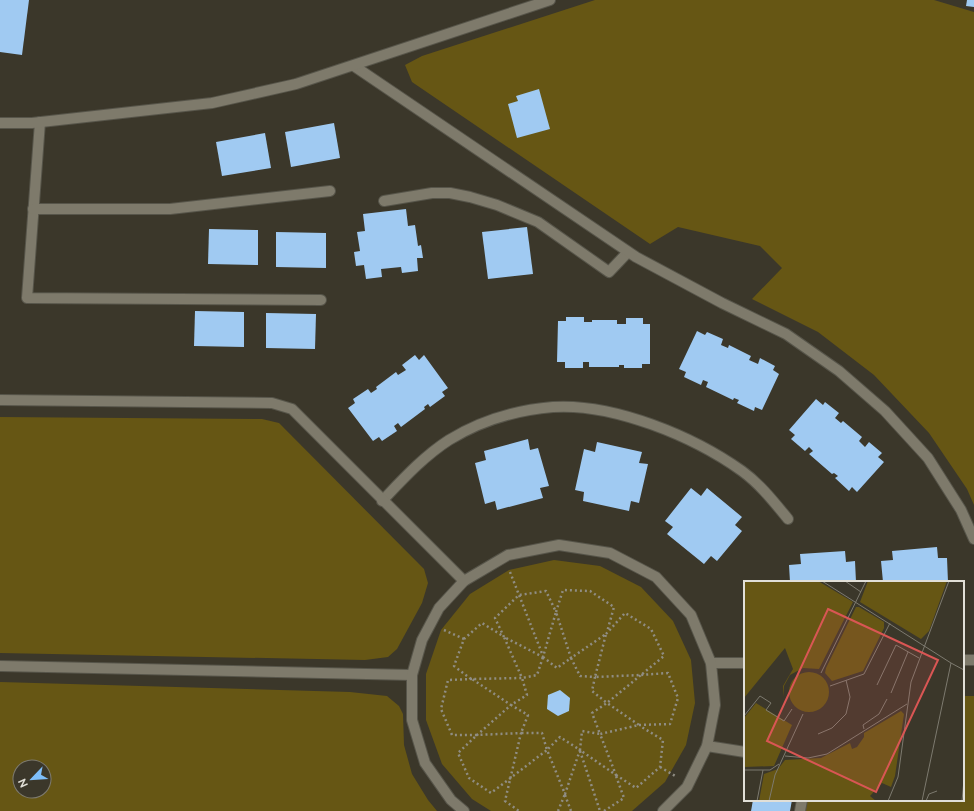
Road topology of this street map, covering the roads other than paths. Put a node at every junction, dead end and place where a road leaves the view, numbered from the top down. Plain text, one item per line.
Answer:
1 (550, 0) edge
2 (354, 66) junction
3 (40, 122) junction
4 (0, 123) edge
5 (330, 191) dead end
6 (384, 201) dead end
7 (33, 209) junction
8 (628, 252) junction
9 (321, 300) dead end
10 (0, 400) edge
11 (382, 501) junction
12 (788, 519) dead end
13 (974, 539) edge
14 (464, 582) junction
15 (711, 663) junction
16 (744, 663) edge
17 (0, 666) edge
18 (412, 675) junction
19 (707, 746) junction
20 (744, 752) edge
21 (802, 801) edge
22 (464, 811) edge
23 (663, 811) edge
24 (800, 811) edge

1 - 2 street
2 - 3 street
2 - 8 street
3 - 4 street
3 - 7 street
5 - 7 street
6 - 8 street
7 - 9 street
8 - 13 street
10 - 11 street
11 - 12 street
11 - 14 street
14 - 15 street
14 - 18 street
15 - 16 street
15 - 19 street
17 - 18 street
18 - 22 street
19 - 20 street
19 - 23 street
21 - 24 street

